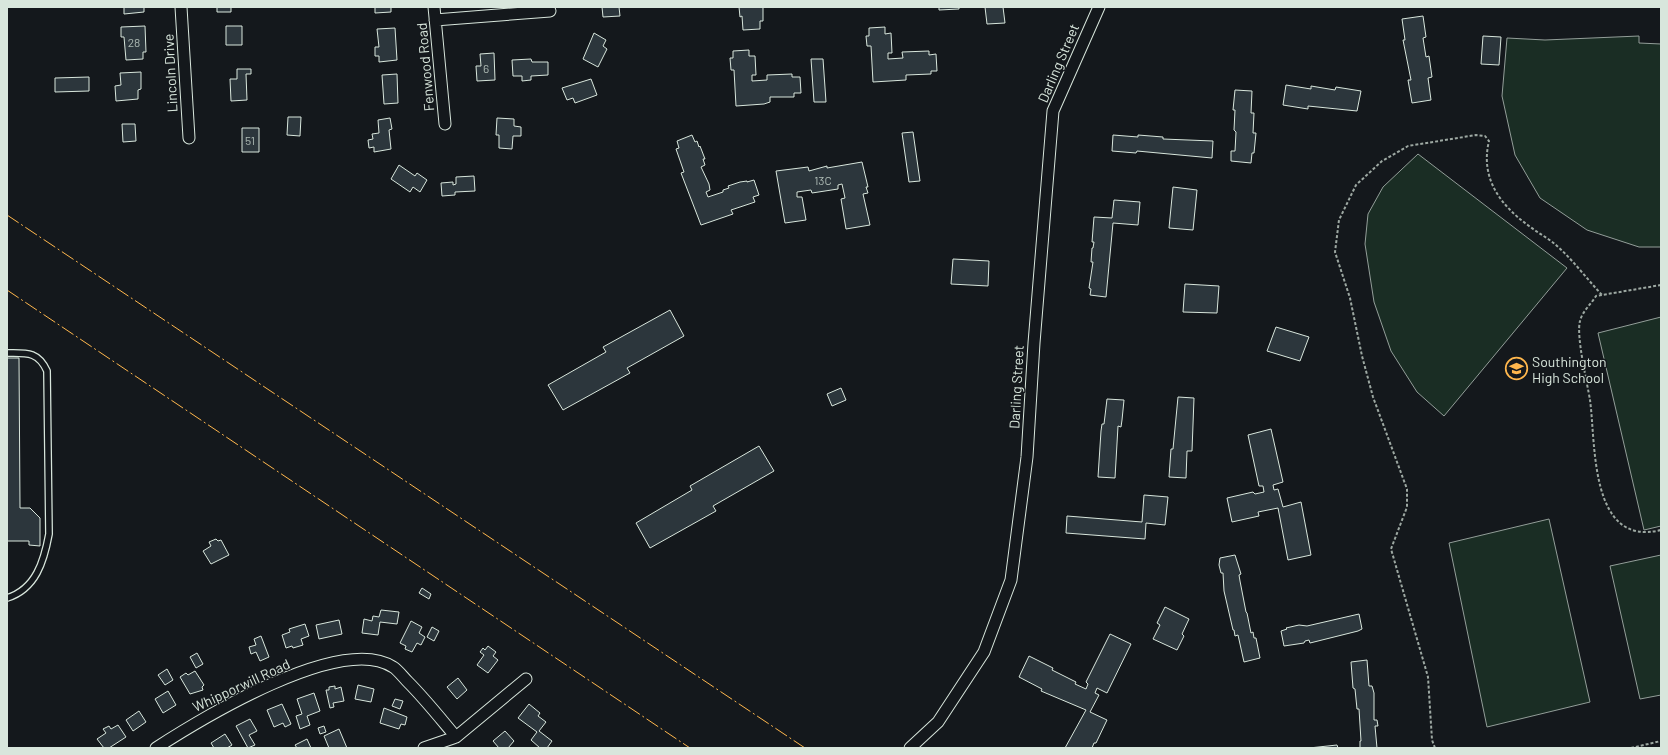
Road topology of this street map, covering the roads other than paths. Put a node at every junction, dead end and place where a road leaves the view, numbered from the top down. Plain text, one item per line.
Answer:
1 (181, 7) edge
2 (434, 7) edge
3 (1099, 7) edge
4 (550, 11) dead end
5 (435, 20) junction
6 (445, 124) dead end
7 (189, 138) dead end
8 (7, 353) edge
9 (7, 598) edge
10 (526, 680) dead end
11 (456, 736) junction
12 (156, 748) edge
13 (424, 748) edge
14 (910, 748) edge

1 - 7 street, Lincoln Drive
2 - 5 street, Fenwood Road
3 - 14 street, Darling Street
4 - 5 street
5 - 6 street, Fenwood Road
8 - 9 lane
10 - 11 street
11 - 12 street, Whipporwill Road
11 - 13 street

